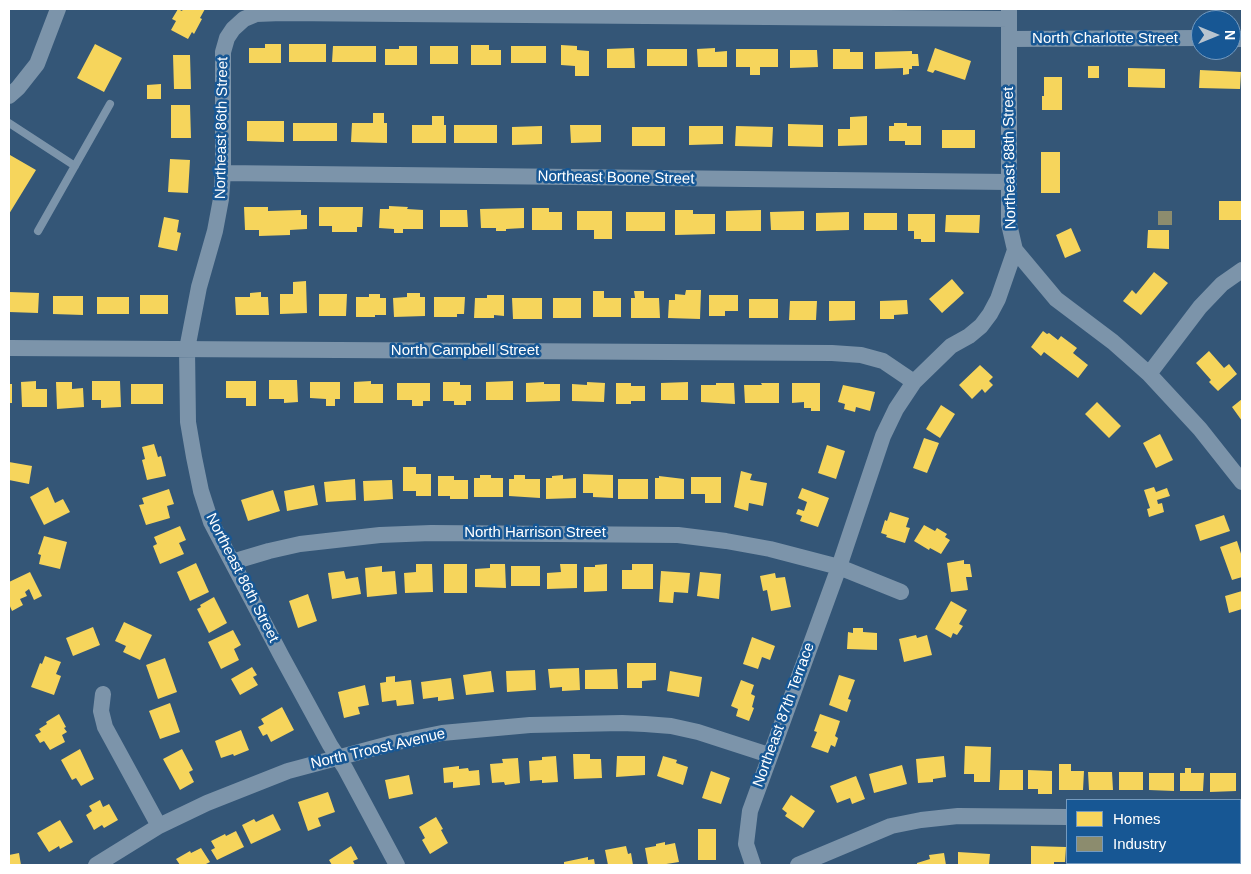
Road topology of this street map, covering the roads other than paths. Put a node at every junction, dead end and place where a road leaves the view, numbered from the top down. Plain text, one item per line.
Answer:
1 (58, 9) edge
2 (560, 12) edge
3 (1009, 14) edge
4 (1191, 38) edge
5 (1009, 39) junction
6 (9, 96) edge
7 (110, 104) dead end
8 (9, 123) edge
9 (75, 166) junction
10 (223, 173) junction
11 (1008, 182) junction
12 (38, 231) dead end
13 (1015, 250) junction
14 (1242, 270) edge
15 (9, 348) edge
16 (187, 350) junction
17 (1149, 374) junction
18 (914, 382) junction
19 (1242, 482) edge
20 (232, 562) junction
21 (839, 567) junction
22 (901, 592) dead end
23 (103, 694) dead end
24 (769, 755) junction
25 (338, 756) junction
26 (1066, 817) edge
27 (159, 826) junction
28 (96, 865) edge
29 (397, 865) edge
30 (753, 865) edge
31 (798, 865) edge

1 - 6 street
2 - 3 street
2 - 10 street, Northeast 86th Street
3 - 5 street, Northeast 88th Street
4 - 5 street, North Charlotte Street
5 - 11 street, Northeast 88th Street
7 - 9 lane
8 - 9 lane
9 - 12 lane
10 - 11 street, Northeast Boone Street
10 - 16 street, Northeast 86th Street
11 - 13 street, Northeast 88th Street
13 - 17 street, Northeast 88th Street
13 - 18 street, Northeast 87th Terrace
14 - 17 street
15 - 16 street, North Campbell Street
16 - 18 street, North Campbell Street
16 - 20 street, Northeast 86th Street
17 - 19 street, Northeast 88th Street
18 - 21 street, Northeast 87th Terrace
20 - 21 street, North Harrison Street
20 - 25 street, Northeast 86th Street
21 - 22 street
21 - 24 street, Northeast 87th Terrace
23 - 27 street
24 - 25 street, North Troost Avenue
24 - 30 street, Northeast 87th Terrace
25 - 27 street, North Troost Avenue
25 - 29 street, Northeast 86th Street
26 - 31 street
27 - 28 street, North Troost Avenue

